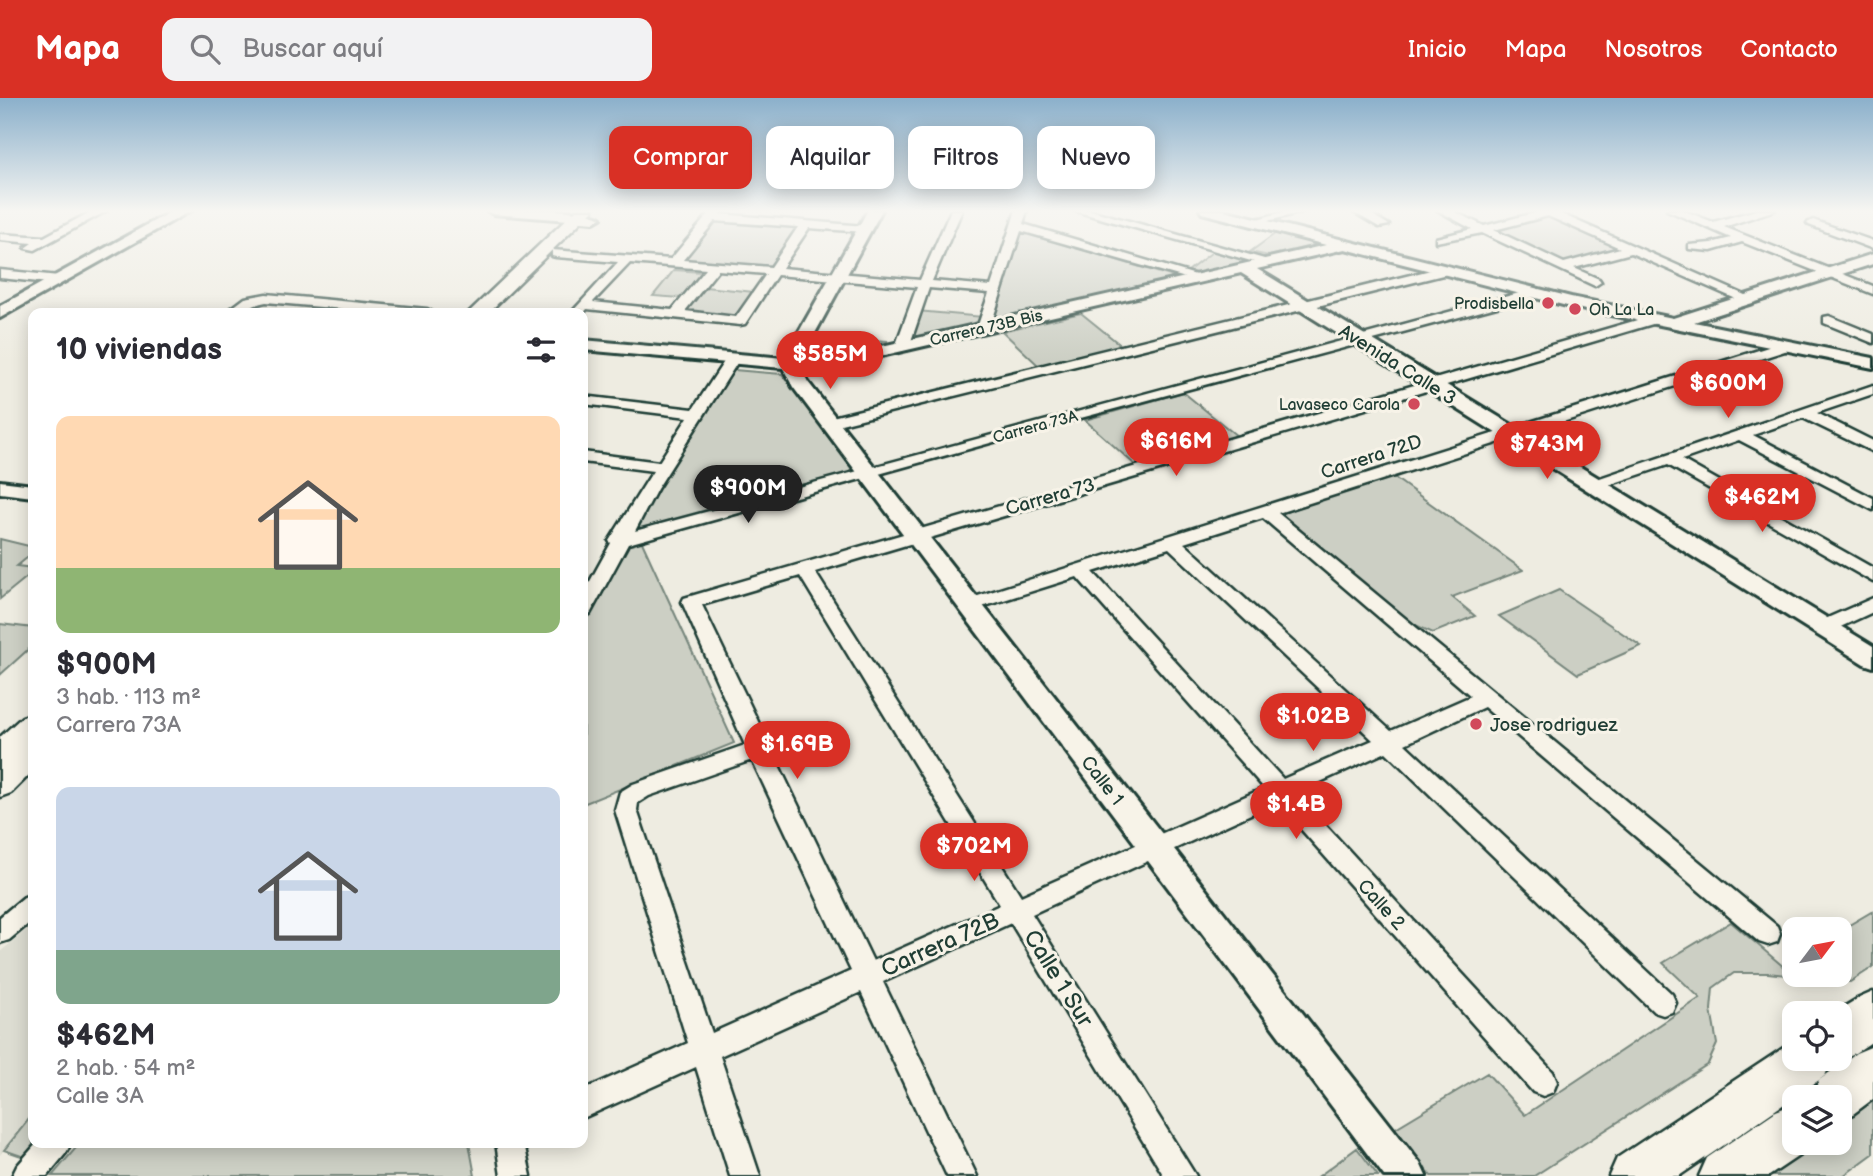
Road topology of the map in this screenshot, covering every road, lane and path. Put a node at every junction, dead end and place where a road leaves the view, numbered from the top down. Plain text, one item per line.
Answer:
1 (94, 260) edge
2 (536, 260) edge
3 (548, 260) edge
4 (624, 260) edge
5 (654, 260) edge
6 (781, 260) edge
7 (851, 260) edge
8 (853, 260) edge
9 (935, 260) edge
10 (1006, 260) edge
11 (1138, 260) edge
12 (1263, 260) edge
13 (1276, 260) edge
14 (1402, 260) edge
15 (1549, 260) edge
16 (1587, 260) edge
17 (1659, 260) edge
18 (1798, 260) edge
19 (1872, 260) edge
20 (675, 262) joint
21 (1269, 262) junction
22 (715, 266) junction
23 (1563, 267) junction
24 (1244, 268) junction
25 (774, 271) junction
26 (1443, 271) junction
27 (1830, 273) junction
28 (0, 274) edge
29 (844, 276) junction
30 (1200, 278) junction
31 (59, 280) junction
32 (1595, 282) dead end
33 (924, 284) junction
34 (996, 290) junction
35 (1873, 290) edge
36 (1534, 293) junction
37 (1748, 299) junction
38 (1302, 304) junction
39 (240, 308) edge
40 (371, 308) edge
41 (483, 308) edge
42 (499, 308) edge
43 (581, 308) edge
44 (588, 309) edge
45 (0, 313) edge
46 (676, 314) junction
47 (1651, 320) junction
48 (1829, 320) dead end
49 (1670, 324) junction
50 (984, 328) junction
51 (1873, 339) edge
52 (1361, 341) junction
53 (588, 346) edge
54 (1786, 346) junction
55 (902, 347) junction
56 (732, 360) junction
57 (1873, 363) edge
58 (797, 372) junction
59 (1431, 384) junction
60 (1873, 389) edge
61 (588, 401) edge
62 (1804, 413) junction
63 (697, 414) junction
64 (829, 422) junction
65 (1510, 433) junction
66 (1741, 435) junction
67 (1873, 447) edge
68 (588, 458) edge
69 (1669, 459) junction
70 (663, 467) junction
71 (867, 473) junction
72 (1594, 485) junction
73 (0, 486) edge
74 (28, 490) edge
75 (1873, 505) edge
76 (1265, 511) junction
77 (915, 535) junction
78 (618, 541) junction
79 (1172, 541) junction
80 (804, 568) junction
81 (1081, 570) junction
82 (1873, 576) edge
83 (588, 596) edge
84 (1873, 604) edge
85 (969, 605) junction
86 (1823, 628) junction
87 (1873, 658) edge
88 (1488, 697) junction
89 (28, 730) edge
90 (1389, 742) junction
91 (758, 749) junction
92 (0, 756) edge
93 (28, 757) edge
94 (0, 783) edge
95 (1280, 791) junction
96 (1154, 847) junction
97 (28, 909) edge
98 (1017, 910) junction
99 (0, 932) edge
100 (1768, 934) dead end
101 (867, 977) junction
102 (1663, 1003) dead end
103 (1873, 1014) edge
104 (1852, 1028) edge
105 (705, 1050) junction
106 (1873, 1070) edge
107 (1790, 1071) edge
108 (1543, 1082) dead end
109 (1852, 1085) edge
110 (588, 1102) edge
111 (1782, 1137) edge
112 (52, 1148) edge
113 (511, 1148) edge
114 (27, 1176) edge
115 (516, 1176) edge
116 (745, 1176) edge
117 (962, 1176) edge
118 (1181, 1176) edge
119 (1407, 1176) edge
120 (1635, 1176) edge
121 (1725, 1176) edge

1 - 31 street
2 - 41 main road
3 - 42 main road
4 - 43 street
5 - 20 street
6 - 25 street
7 - 29 street
8 - 29 street
9 - 33 street
10 - 34 street
11 - 30 street
12 - 21 street
13 - 21 street, Carrera 73B Bis
14 - 26 street
15 - 23 street
16 - 23 street
17 - 37 street
18 - 27 street
19 - 27 street
20 - 22 street
21 - 24 street, Carrera 73B Bis
22 - 25 street
22 - 46 street
23 - 32 street
24 - 30 street, Carrera 73B Bis
24 - 38 street, Avenida Calle 3
25 - 29 street
25 - 46 street
26 - 36 street
26 - 38 street
27 - 35 street
27 - 37 street
28 - 31 street
29 - 33 street
29 - 58 street
30 - 50 street, Carrera 73B Bis
31 - 45 street
33 - 34 street
33 - 55 street
34 - 50 street
36 - 47 street
36 - 52 street, Carrera 73A
37 - 49 street
38 - 52 street, Avenida Calle 3
38 - 64 street
39 - 40 street
44 - 46 street
47 - 49 street
47 - 59 street, Carrera 73
48 - 51 street
49 - 54 street
50 - 55 street, Carrera 73B Bis
52 - 59 street, Avenida Calle 3
52 - 71 street, Carrera 73A
53 - 56 street, Carrera 73B Bis
54 - 57 street
54 - 65 street, Carrera 72D
55 - 58 street, Carrera 73B Bis
56 - 58 street, Carrera 73B Bis
56 - 63 street
58 - 64 street, Calle 1
59 - 65 street, Avenida Calle 3
59 - 77 street, Carrera 73
60 - 62 street
61 - 63 street
62 - 66 street
62 - 67 street
63 - 70 street
64 - 71 street, Calle 1
65 - 72 street, Avenida Calle 3
65 - 76 street, Carrera 72D
66 - 69 street
66 - 75 street
68 - 70 street
69 - 72 street
69 - 82 street
70 - 78 street
71 - 77 street, Calle 1
71 - 78 street, Carrera 73A
72 - 86 street, Avenida Calle 3
73 - 74 street
76 - 79 street, Carrera 72D
76 - 88 street
77 - 80 street, Carrera 73
77 - 85 street, Calle 1
78 - 83 street
79 - 81 street, Carrera 72D
79 - 90 street
80 - 91 street, Carrera 73
80 - 98 street, Calle 1 Sur
81 - 85 street, Carrera 72D
81 - 95 street, Calle 2
84 - 86 street
85 - 96 street, Calle 1
86 - 87 street, Avenida Calle 3
88 - 90 street, Carrera 72B
88 - 100 street
89 - 92 main road
90 - 95 street, Carrera 72B
90 - 102 street
91 - 101 street
91 - 105 street
93 - 94 main road
95 - 96 street, Carrera 72B
95 - 108 street, Calle 2
96 - 98 street, Carrera 72B
96 - 119 street, Calle 1
97 - 99 street
98 - 101 street, Carrera 72B
98 - 118 street, Calle 1 Sur
101 - 105 street, Carrera 72B
101 - 117 street
103 - 104 highway
105 - 110 street, Carrera 72B
105 - 116 street
106 - 109 highway
107 - 120 highway
111 - 121 highway
112 - 114 street
113 - 115 street

